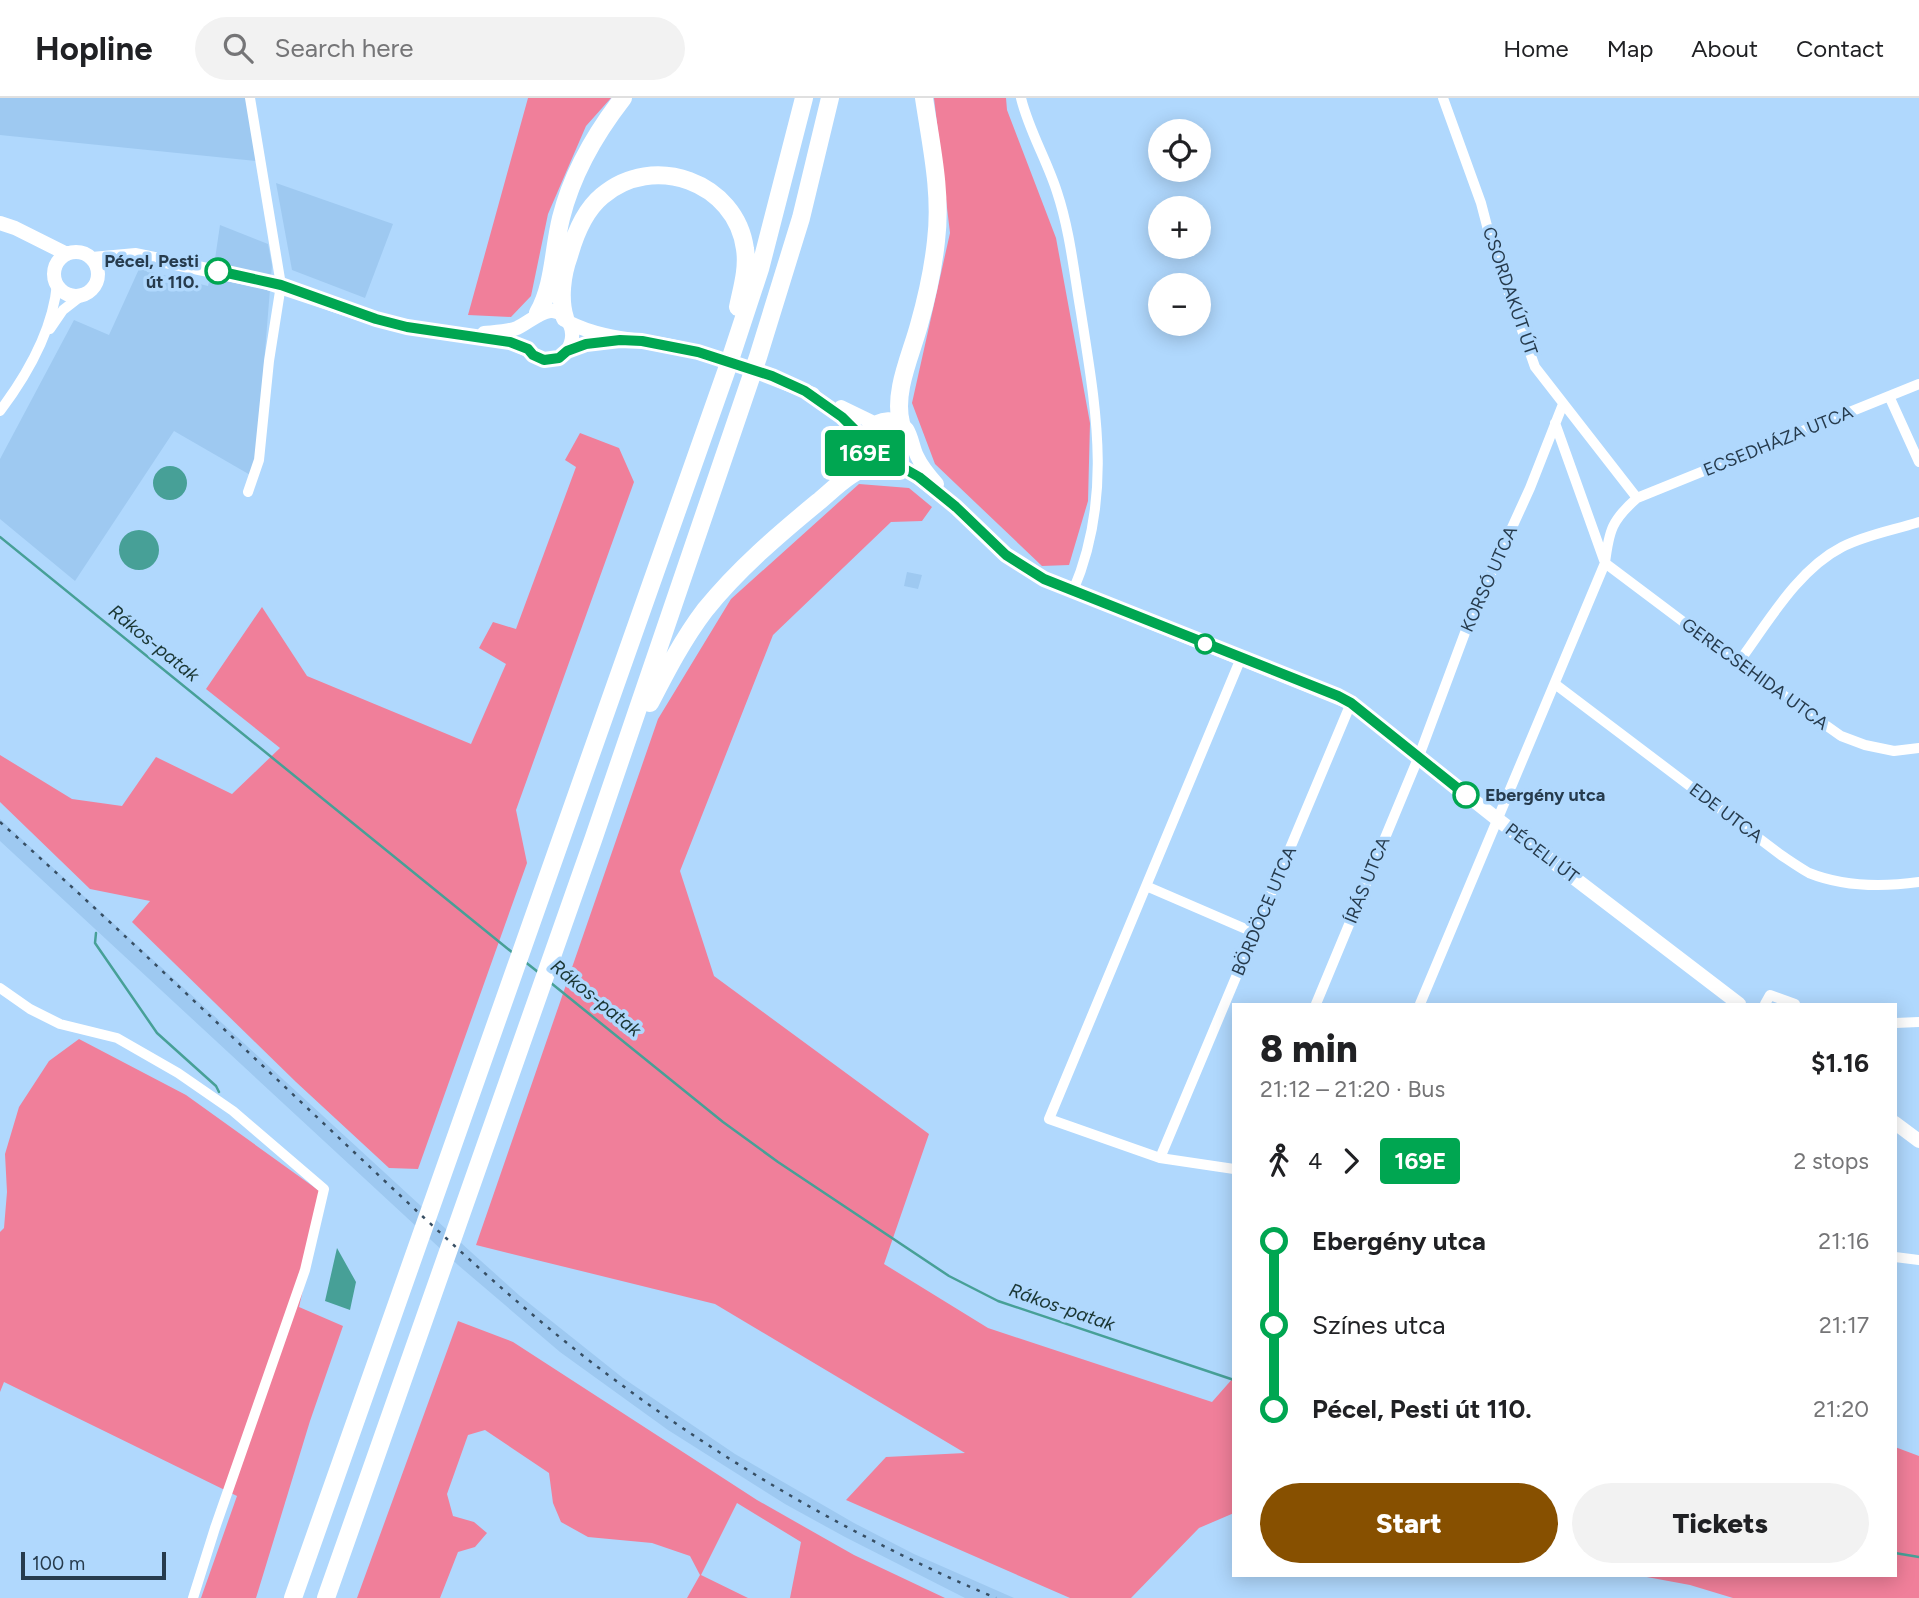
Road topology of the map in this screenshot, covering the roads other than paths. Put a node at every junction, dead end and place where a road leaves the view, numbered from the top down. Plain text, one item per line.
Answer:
1 (250, 98) edge
2 (623, 98) edge
3 (804, 98) edge
4 (830, 98) edge
5 (924, 98) edge
6 (1021, 98) edge
7 (1443, 98) edge
8 (0, 223) edge
9 (15, 228) junction
10 (67, 254) junction
11 (92, 259) junction
12 (168, 263) junction
13 (98, 275) junction
14 (55, 277) junction
15 (281, 285) junction
16 (80, 296) junction
17 (533, 318) junction
18 (566, 320) junction
19 (462, 335) junction
20 (42, 340) junction
21 (620, 340) junction
22 (528, 349) junction
23 (567, 351) junction
24 (727, 369) junction
25 (1919, 384) edge
26 (805, 391) junction
27 (1889, 396) junction
28 (1563, 404) junction
29 (0, 411) edge
30 (874, 423) junction
31 (901, 423) junction
32 (1555, 423) junction
33 (863, 441) junction
34 (912, 444) junction
35 (1919, 462) edge
36 (876, 465) junction
37 (895, 466) junction
38 (248, 492) dead end
39 (1637, 498) junction
40 (956, 507) junction
41 (1919, 522) edge
42 (1605, 563) junction
43 (1073, 591) junction
44 (1241, 658) junction
45 (1738, 663) junction
46 (1555, 684) junction
47 (1351, 703) junction
48 (1919, 748) edge
49 (1419, 757) junction
50 (619, 765) junction
51 (1497, 819) junction
52 (1919, 881) edge
53 (1146, 886) junction
54 (1255, 933) junction
55 (0, 988) edge
56 (1316, 1003) edge
57 (1420, 1003) edge
58 (1738, 1003) edge
59 (1766, 1003) edge
60 (1792, 1003) edge
61 (1919, 1022) edge
62 (1897, 1023) edge
63 (1897, 1124) edge
64 (1919, 1141) edge
65 (1160, 1158) junction
66 (1232, 1169) edge
67 (1897, 1257) edge
68 (1919, 1261) edge
69 (193, 1598) edge
70 (293, 1598) edge
71 (326, 1598) edge

1 - 15 street
2 - 17 highway
3 - 24 highway
4 - 50 highway
5 - 31 highway
6 - 43 street
7 - 28 street, CSORDAKÚT ÚT
8 - 9 main road
9 - 10 main road
9 - 14 main road
10 - 11 main road
10 - 14 main road
11 - 12 main road
11 - 13 main road
12 - 13 main road
12 - 15 main road
13 - 16 main road
14 - 16 main road
14 - 20 street
15 - 19 main road
15 - 38 street
16 - 20 street
17 - 18 main road
17 - 19 main road
17 - 22 main road
18 - 21 main road
18 - 23 main road
18 - 24 highway
19 - 22 main road
20 - 29 street
21 - 23 main road
21 - 26 main road
22 - 23 main road
24 - 70 highway
25 - 27 street, ECSEDHÁZA UTCA
26 - 30 main road
26 - 33 main road
27 - 35 street
27 - 39 street, ECSEDHÁZA UTCA
28 - 32 street, KORSÓ UTCA
28 - 39 street, CSORDAKÚT ÚT
30 - 31 main road
30 - 33 main road
31 - 34 main road
32 - 42 street
32 - 49 street, KORSÓ UTCA
33 - 36 main road
34 - 37 main road
34 - 40 main road
36 - 37 main road
36 - 50 highway
37 - 40 main road
39 - 42 street
40 - 43 main road, PÉCELI ÚT
41 - 45 street
42 - 45 street, GERECSEHIDA UTCA
42 - 46 street
43 - 44 main road, PÉCELI ÚT
44 - 47 main road, PÉCELI ÚT
44 - 53 street
45 - 48 street, GERECSEHIDA UTCA
46 - 51 street
46 - 52 street, EDE UTCA
47 - 49 main road, PÉCELI ÚT
47 - 54 street, BÖRDÖCE UTCA
49 - 51 main road, PÉCELI ÚT
49 - 56 street, ÍRÁS UTCA
50 - 71 highway
51 - 57 street
51 - 58 main road, PÉCELI ÚT
53 - 54 street
53 - 65 street
54 - 65 street, BÖRDÖCE UTCA
55 - 69 street
59 - 60 street
61 - 62 street
63 - 64 main road
65 - 66 street
67 - 68 street

